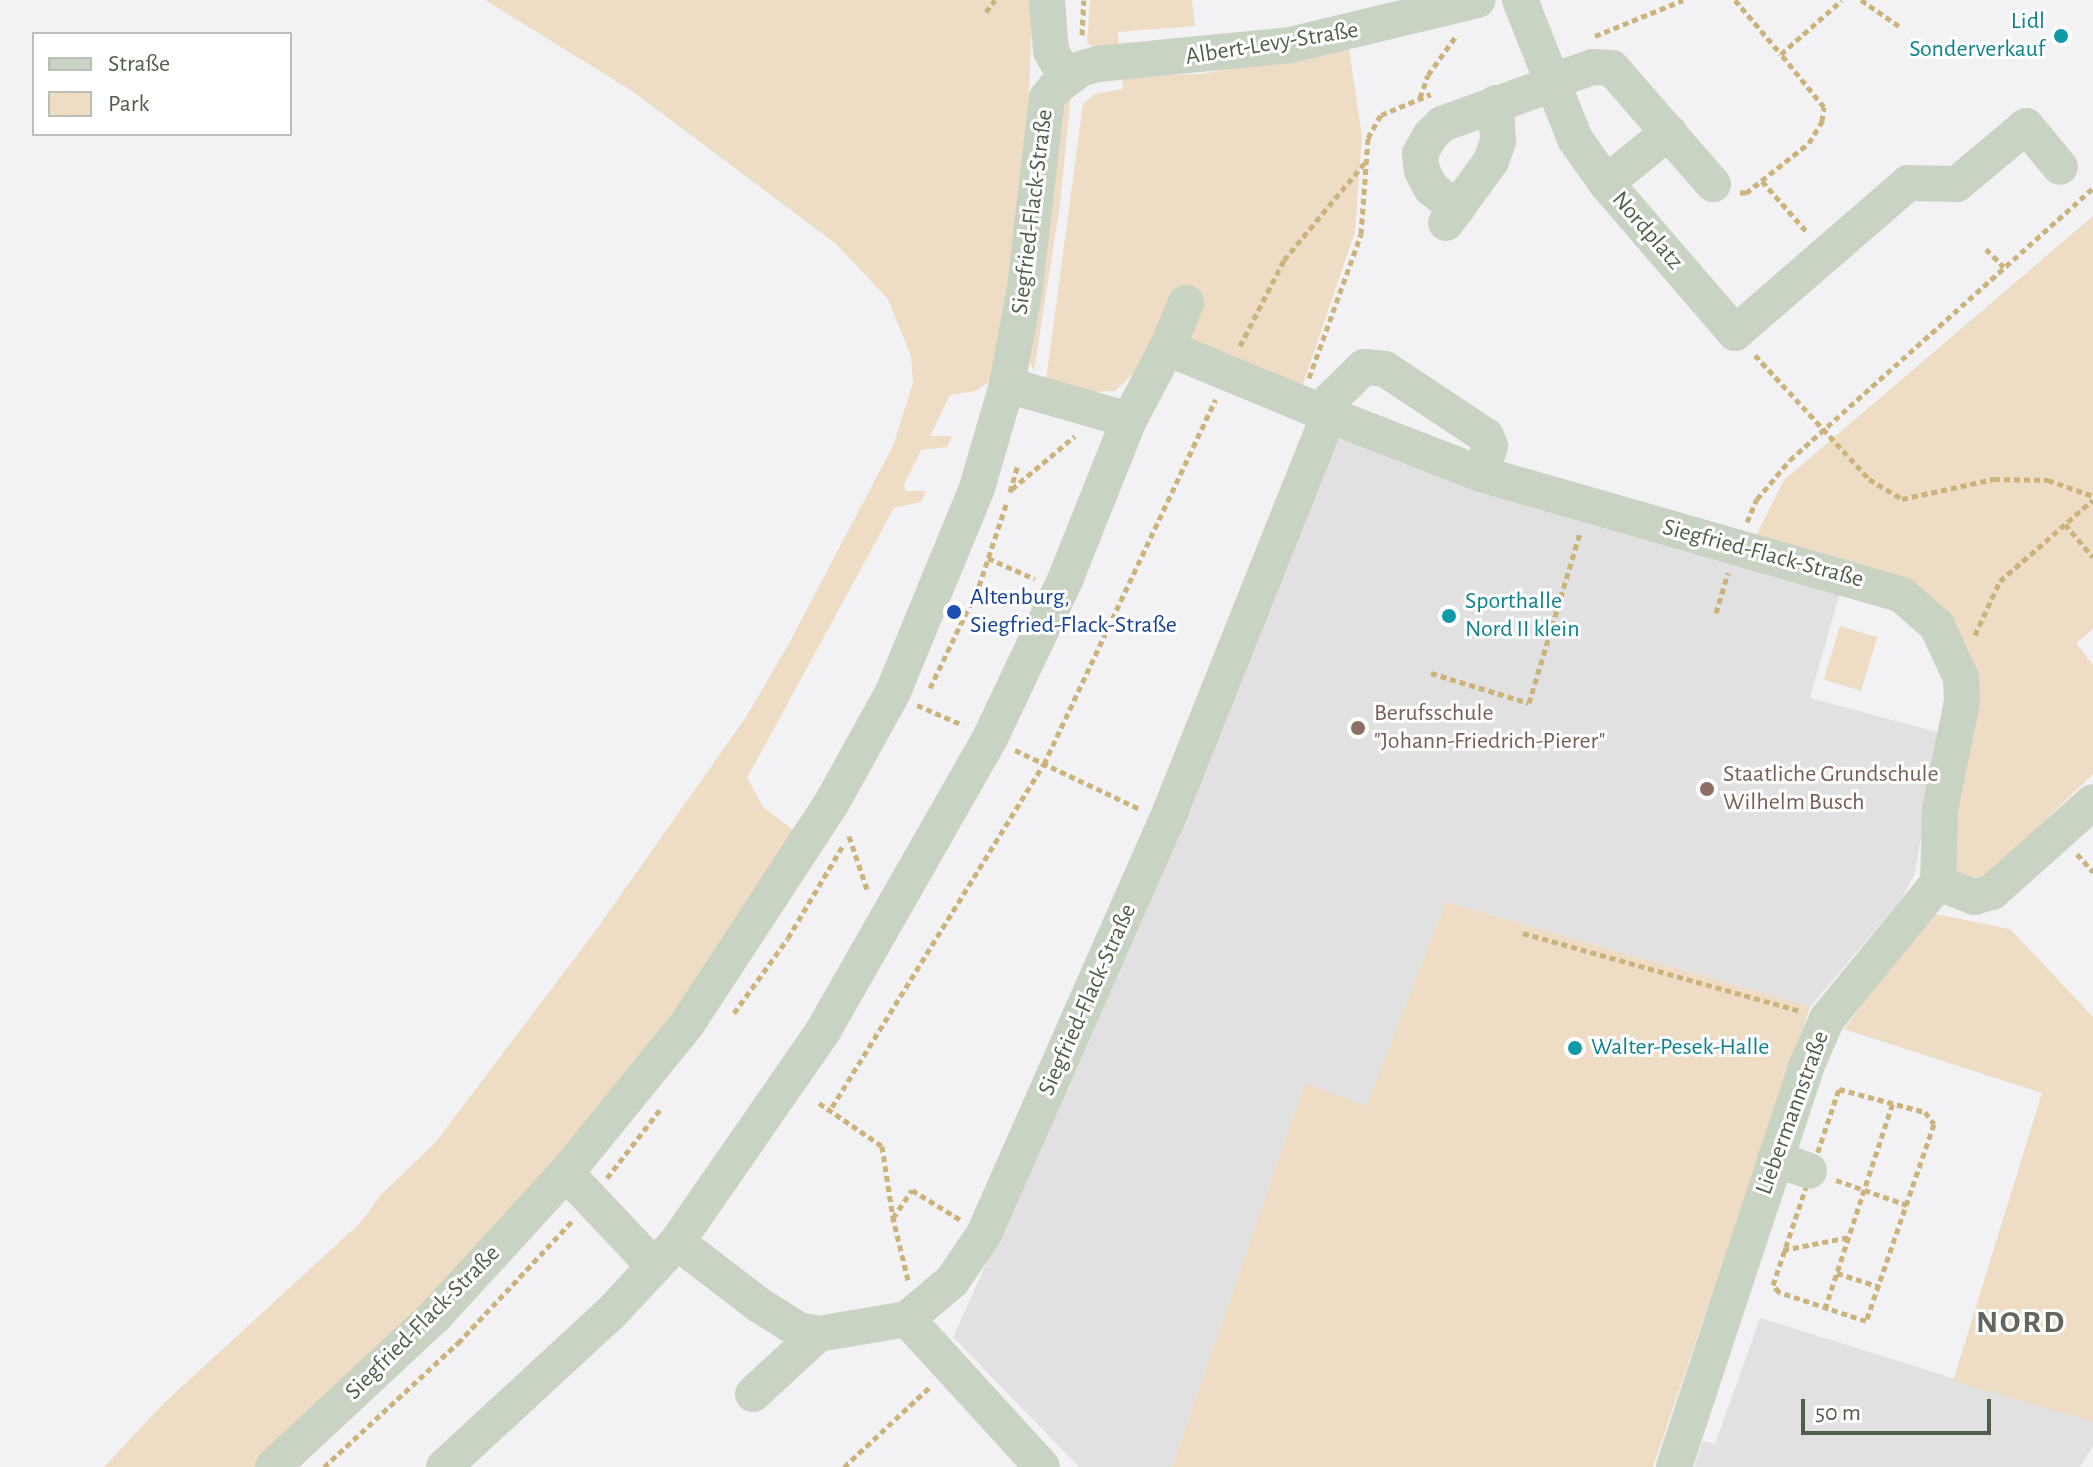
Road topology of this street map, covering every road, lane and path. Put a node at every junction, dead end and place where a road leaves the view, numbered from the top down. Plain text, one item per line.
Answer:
1 (995, 0) edge
2 (1047, 0) edge
3 (1520, 0) edge
4 (1735, 0) edge
5 (1842, 0) edge
6 (1861, 0) edge
7 (1470, 2) edge
8 (986, 12) dead end
9 (1899, 26) dead end
10 (1781, 54) junction
11 (1066, 78) junction
12 (1550, 84) junction
13 (1420, 98) dead end
14 (1496, 103) junction
15 (1669, 132) junction
16 (1367, 160) dead end
17 (2060, 167) dead end
18 (1762, 181) junction
19 (1606, 183) junction
20 (1713, 184) joint
21 (2093, 188) edge
22 (1807, 233) dead end
23 (1986, 249) dead end
24 (2004, 267) junction
25 (1186, 303) dead end
26 (1735, 333) junction
27 (1167, 348) junction
28 (1228, 372) junction
29 (1007, 385) junction
30 (1324, 413) junction
31 (1116, 415) junction
32 (1824, 430) junction
33 (1481, 474) junction
34 (1011, 490) dead end
35 (2093, 498) edge
36 (1588, 505) junction
37 (2065, 524) junction
38 (1736, 548) junction
39 (2093, 557) edge
40 (988, 558) dead end
41 (1060, 590) junction
42 (1716, 613) dead end
43 (1431, 673) dead end
44 (1961, 678) junction
45 (2093, 802) edge
46 (849, 836) dead end
47 (1938, 883) junction
48 (881, 930) junction
49 (1523, 933) dead end
50 (1827, 1019) junction
51 (1893, 1102) junction
52 (819, 1103) dead end
53 (832, 1107) junction
54 (1792, 1165) junction
55 (566, 1173) junction
56 (1864, 1190) junction
57 (1907, 1205) junction
58 (893, 1218) junction
59 (984, 1234) junction
60 (1849, 1237) junction
61 (1782, 1250) junction
62 (666, 1255) junction
63 (1837, 1273) junction
64 (1880, 1287) junction
65 (1825, 1309) junction
66 (911, 1315) junction
67 (818, 1334) junction
68 (952, 1366) junction
69 (753, 1394) dead end
70 (273, 1467) edge
71 (444, 1467) edge
72 (844, 1467) edge
73 (1042, 1467) edge
74 (1674, 1467) edge

1 - 8 path
2 - 11 street, Siegfried-Flack-Straße
3 - 12 street, Nordplatz
4 - 10 path
5 - 10 path
6 - 9 path
7 - 11 street, Albert-Levy-Straße
7 - 13 path
10 - 18 path
11 - 29 street, Siegfried-Flack-Straße
12 - 14 street
12 - 15 street
12 - 19 street, Nordplatz
14 - 14 street
15 - 19 street
15 - 20 street
16 - 28 path
17 - 26 street
18 - 20 path
18 - 22 path
19 - 26 street, Nordplatz
21 - 24 path
23 - 24 path
24 - 32 path
25 - 27 street
26 - 32 path
27 - 28 street, Siegfried-Flack-Straße
27 - 31 street
28 - 30 street, Siegfried-Flack-Straße
28 - 53 path
29 - 31 street
29 - 55 street, Siegfried-Flack-Straße
30 - 33 street, Siegfried-Flack-Straße
30 - 33 street
30 - 59 street, Siegfried-Flack-Straße
31 - 34 path
31 - 41 street
32 - 35 path
32 - 38 path
33 - 36 street, Siegfried-Flack-Straße
35 - 37 path
36 - 38 street, Siegfried-Flack-Straße
36 - 43 path
37 - 39 path
37 - 44 path
38 - 42 path
38 - 44 street, Siegfried-Flack-Straße
40 - 41 path
41 - 48 street
44 - 47 street, Siegfried-Flack-Straße
45 - 47 street
46 - 48 path
47 - 50 street, Liebermannstraße
48 - 62 street
49 - 50 path
50 - 54 street, Liebermannstraße
51 - 54 path
51 - 56 path
51 - 57 path
52 - 53 path
53 - 58 path
54 - 56 path
54 - 61 path
54 - 74 street, Liebermannstraße
55 - 62 street
55 - 70 street, Siegfried-Flack-Straße
56 - 57 path
56 - 60 path
57 - 64 path
58 - 59 path
58 - 66 path
59 - 66 street, Siegfried-Flack-Straße
60 - 61 path
60 - 63 path
61 - 65 path
62 - 67 street
62 - 71 street
63 - 64 path
63 - 65 path
64 - 65 path
66 - 67 street
66 - 68 street
67 - 69 street
68 - 72 path
68 - 73 street

